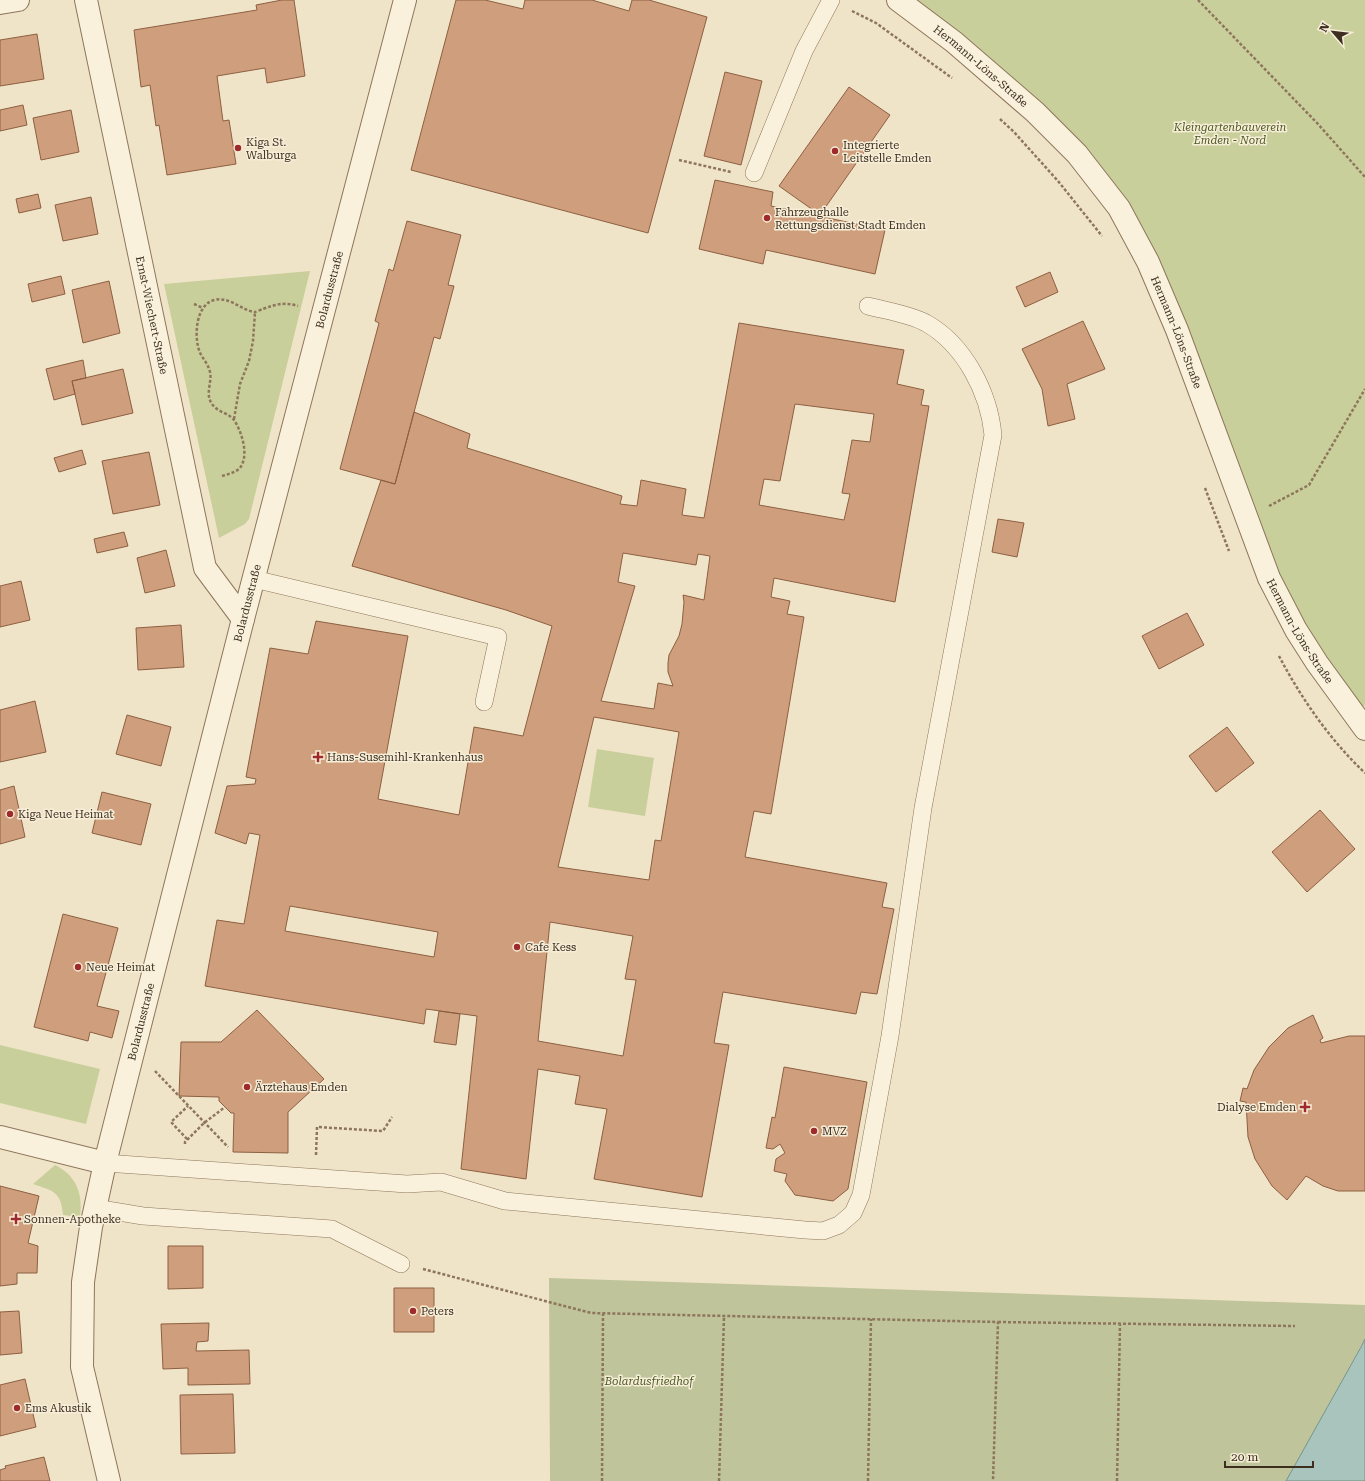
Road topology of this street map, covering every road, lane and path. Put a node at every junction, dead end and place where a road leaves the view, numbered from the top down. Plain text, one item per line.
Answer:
1 (18, 0) edge
2 (86, 0) edge
3 (405, 0) edge
4 (831, 0) edge
5 (898, 0) edge
6 (1198, 0) edge
7 (0, 3) edge
8 (851, 10) dead end
9 (953, 78) dead end
10 (998, 117) dead end
11 (679, 160) dead end
12 (754, 173) joint
13 (1365, 177) edge
14 (1103, 239) dead end
15 (194, 304) dead end
16 (868, 306) dead end
17 (203, 308) junction
18 (255, 312) junction
19 (323, 314) junction
20 (1365, 390) edge
21 (234, 419) junction
22 (222, 476) dead end
23 (1204, 486) dead end
24 (1245, 518) junction
25 (1230, 554) dead end
26 (254, 579) junction
27 (243, 619) junction
28 (1277, 651) dead end
29 (484, 702) dead end
30 (1365, 729) edge
31 (1365, 773) edge
32 (134, 1049) junction
33 (188, 1106) junction
34 (225, 1107) dead end
35 (392, 1117) dead end
36 (204, 1123) junction
37 (0, 1137) edge
38 (187, 1139) junction
39 (105, 1163) junction
40 (184, 1168) junction
41 (253, 1173) junction
42 (315, 1177) junction
43 (95, 1208) junction
44 (401, 1264) joint
45 (604, 1313) junction
46 (724, 1316) junction
47 (871, 1319) junction
48 (998, 1322) junction
49 (1120, 1324) junction
50 (1295, 1326) dead end
51 (109, 1481) edge
52 (602, 1481) edge
53 (719, 1481) edge
54 (868, 1481) edge
55 (993, 1481) edge
56 (1117, 1481) edge

1 - 7 street
2 - 27 street, Ernst-Wiechert-Straße
3 - 19 street, Bolardusstraße
4 - 12 lane
5 - 24 street, Hermann-Löns-Straße
6 - 13 path
8 - 9 path
10 - 14 path
11 - 12 path
15 - 17 path
16 - 42 lane
17 - 18 path
17 - 21 path
18 - 19 path
18 - 21 path
19 - 26 street, Bolardusstraße
20 - 24 path
21 - 22 path
23 - 25 path
24 - 30 street, Hermann-Löns-Straße
26 - 27 street, Bolardusstraße
26 - 29 lane
27 - 32 street, Bolardusstraße
28 - 31 path
32 - 33 path
32 - 39 street, Bolardusstraße
33 - 36 path
33 - 38 path
34 - 36 path
35 - 42 path
36 - 38 path
36 - 41 path
37 - 39 street
38 - 40 path
39 - 40 lane
39 - 43 street, Bolardusstraße
40 - 41 lane
41 - 42 lane
43 - 44 lane
43 - 51 street, Bolardusstraße
44 - 45 path
45 - 46 path
45 - 52 path
46 - 47 path
46 - 53 path
47 - 48 path
47 - 54 path
48 - 49 path
48 - 55 path
49 - 50 path
49 - 56 path

